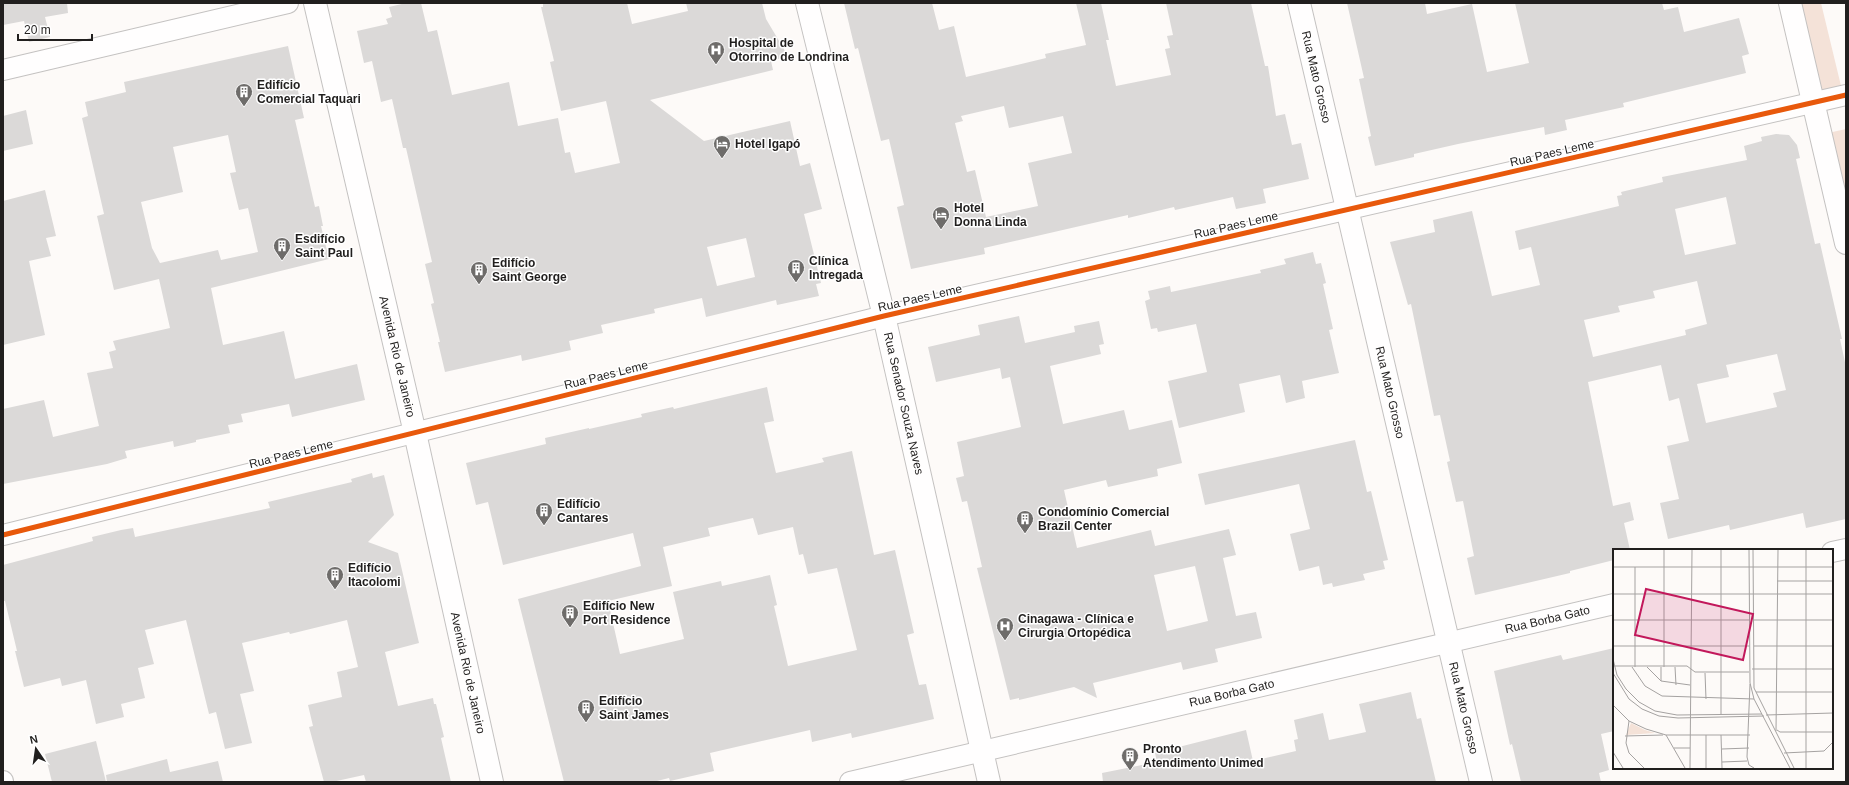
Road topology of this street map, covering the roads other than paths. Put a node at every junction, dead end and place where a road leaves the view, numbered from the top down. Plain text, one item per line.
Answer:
1 (288, 3) edge
2 (315, 3) edge
3 (807, 3) edge
4 (1299, 3) edge
5 (1790, 3) edge
6 (3, 70) edge
7 (1846, 95) edge
8 (1813, 102) junction
9 (1347, 210) junction
10 (1846, 243) edge
11 (884, 316) junction
12 (415, 433) junction
13 (3, 535) edge
14 (1846, 549) edge
15 (1833, 552) edge
16 (1613, 604) edge
17 (1448, 644) junction
18 (982, 751) junction
19 (492, 782) edge
20 (850, 782) edge
21 (989, 782) edge
22 (1481, 782) edge

1 - 6 street
2 - 12 street, Avenida Rio de Janeiro
3 - 11 street, Rua Senador Souza Naves
4 - 9 street, Rua Mato Grosso
5 - 8 street
7 - 8 street, Rua Paes Leme
8 - 9 street, Rua Paes Leme
8 - 10 street
9 - 11 street, Rua Paes Leme
9 - 17 street, Rua Mato Grosso
11 - 12 street, Rua Paes Leme
11 - 18 street, Rua Senador Souza Naves
12 - 13 street, Rua Paes Leme
12 - 19 street, Avenida Rio de Janeiro
14 - 15 street
16 - 17 street, Rua Borba Gato
17 - 18 street, Rua Borba Gato
17 - 22 street, Rua Mato Grosso
18 - 20 street, Rua Borba Gato
18 - 21 street, Rua Senador Souza Naves

